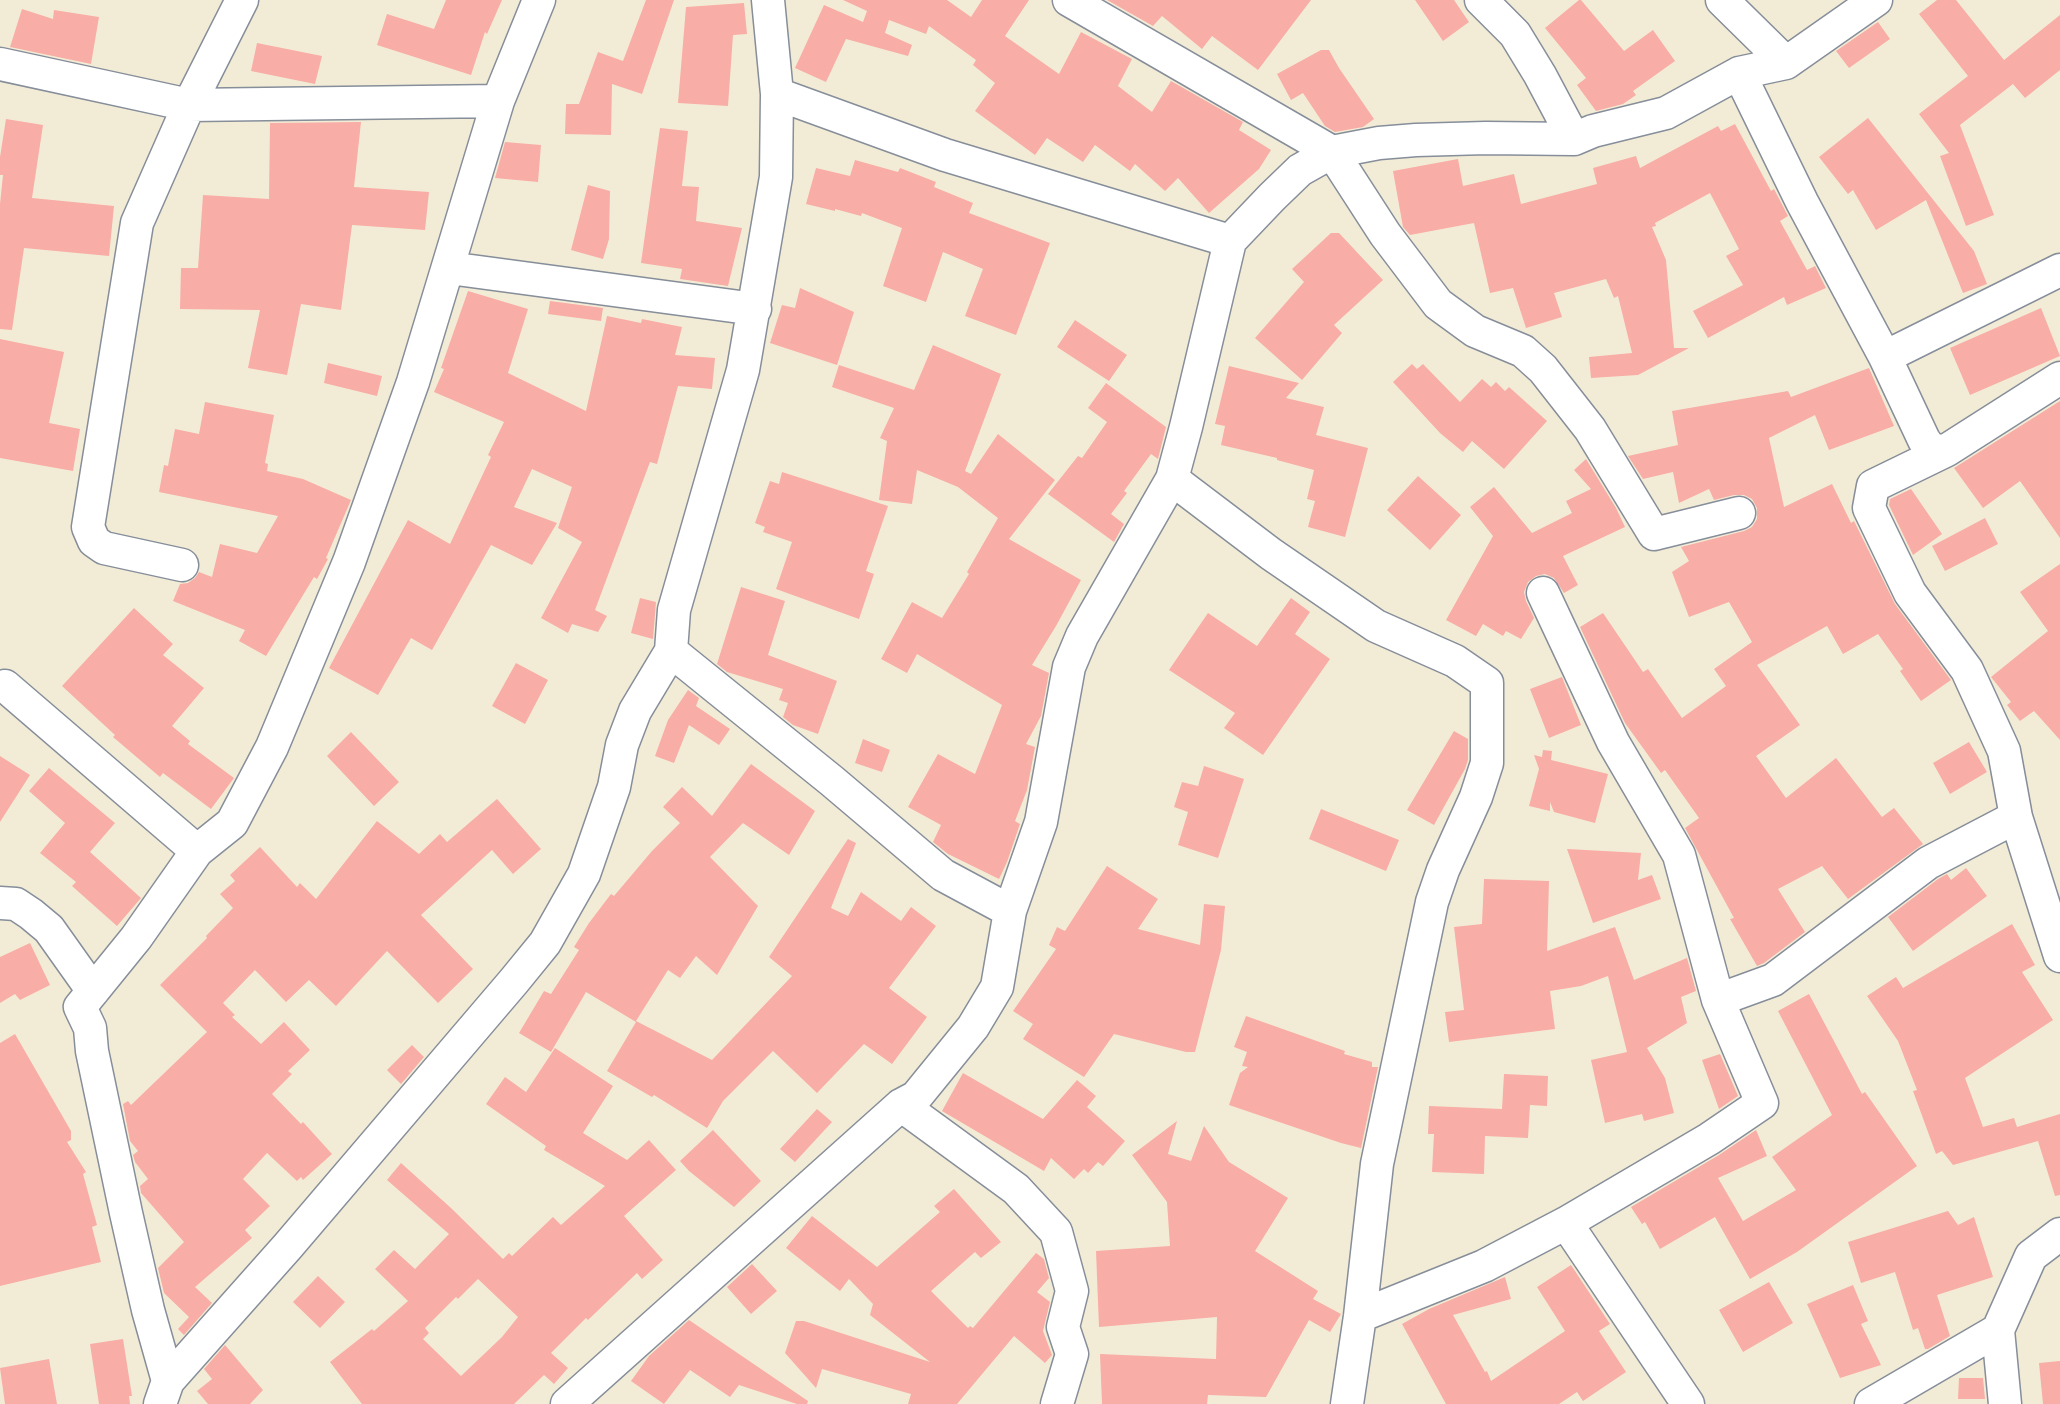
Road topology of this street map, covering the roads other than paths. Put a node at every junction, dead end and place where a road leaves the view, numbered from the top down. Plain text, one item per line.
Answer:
1 (242, 0) edge
2 (539, 0) edge
3 (768, 0) edge
4 (1069, 0) edge
5 (1481, 0) edge
6 (1722, 0) edge
7 (1876, 0) edge
8 (1786, 63) junction
9 (0, 64) edge
10 (1739, 73) junction
11 (777, 94) junction
12 (498, 101) junction
13 (189, 105) junction
14 (1574, 139) junction
15 (1332, 152) junction
16 (1230, 241) junction
17 (449, 268) junction
18 (2060, 270) edge
19 (755, 309) junction
20 (1885, 357) junction
21 (2060, 378) edge
22 (1947, 450) junction
23 (1172, 479) junction
24 (1739, 513) dead end
25 (182, 565) dead end
26 (1543, 593) dead end
27 (671, 651) junction
28 (5, 686) dead end
29 (2016, 817) junction
30 (197, 851) junction
31 (0, 903) edge
32 (1010, 911) junction
33 (2060, 956) edge
34 (93, 991) junction
35 (1718, 1000) junction
36 (901, 1105) junction
37 (1566, 1223) junction
38 (2060, 1234) edge
39 (1360, 1316) junction
40 (1998, 1330) junction
41 (164, 1392) edge
42 (567, 1404) edge
43 (1057, 1404) edge
44 (1347, 1404) edge
45 (1688, 1404) edge
46 (1871, 1404) edge
47 (2005, 1404) edge

1 - 13 street
2 - 12 street
3 - 11 street
4 - 15 street
5 - 14 street
6 - 8 street
7 - 8 street
8 - 10 street
9 - 13 street
10 - 14 street
10 - 20 street
11 - 16 street
11 - 19 street
12 - 13 street
12 - 17 street
13 - 25 street
14 - 15 street
15 - 16 street
15 - 24 street
16 - 23 street
17 - 19 street
17 - 30 street
18 - 20 street
19 - 27 street
20 - 22 street
21 - 22 street
22 - 29 street
23 - 32 street
23 - 39 street
26 - 35 street
27 - 32 street
27 - 41 street
28 - 30 street
29 - 33 street
29 - 35 street
30 - 34 street
31 - 34 street
32 - 36 street
34 - 41 street
35 - 37 street
36 - 42 street
36 - 43 street
37 - 39 street
37 - 45 street
38 - 40 street
39 - 44 street
40 - 46 street
40 - 47 street

